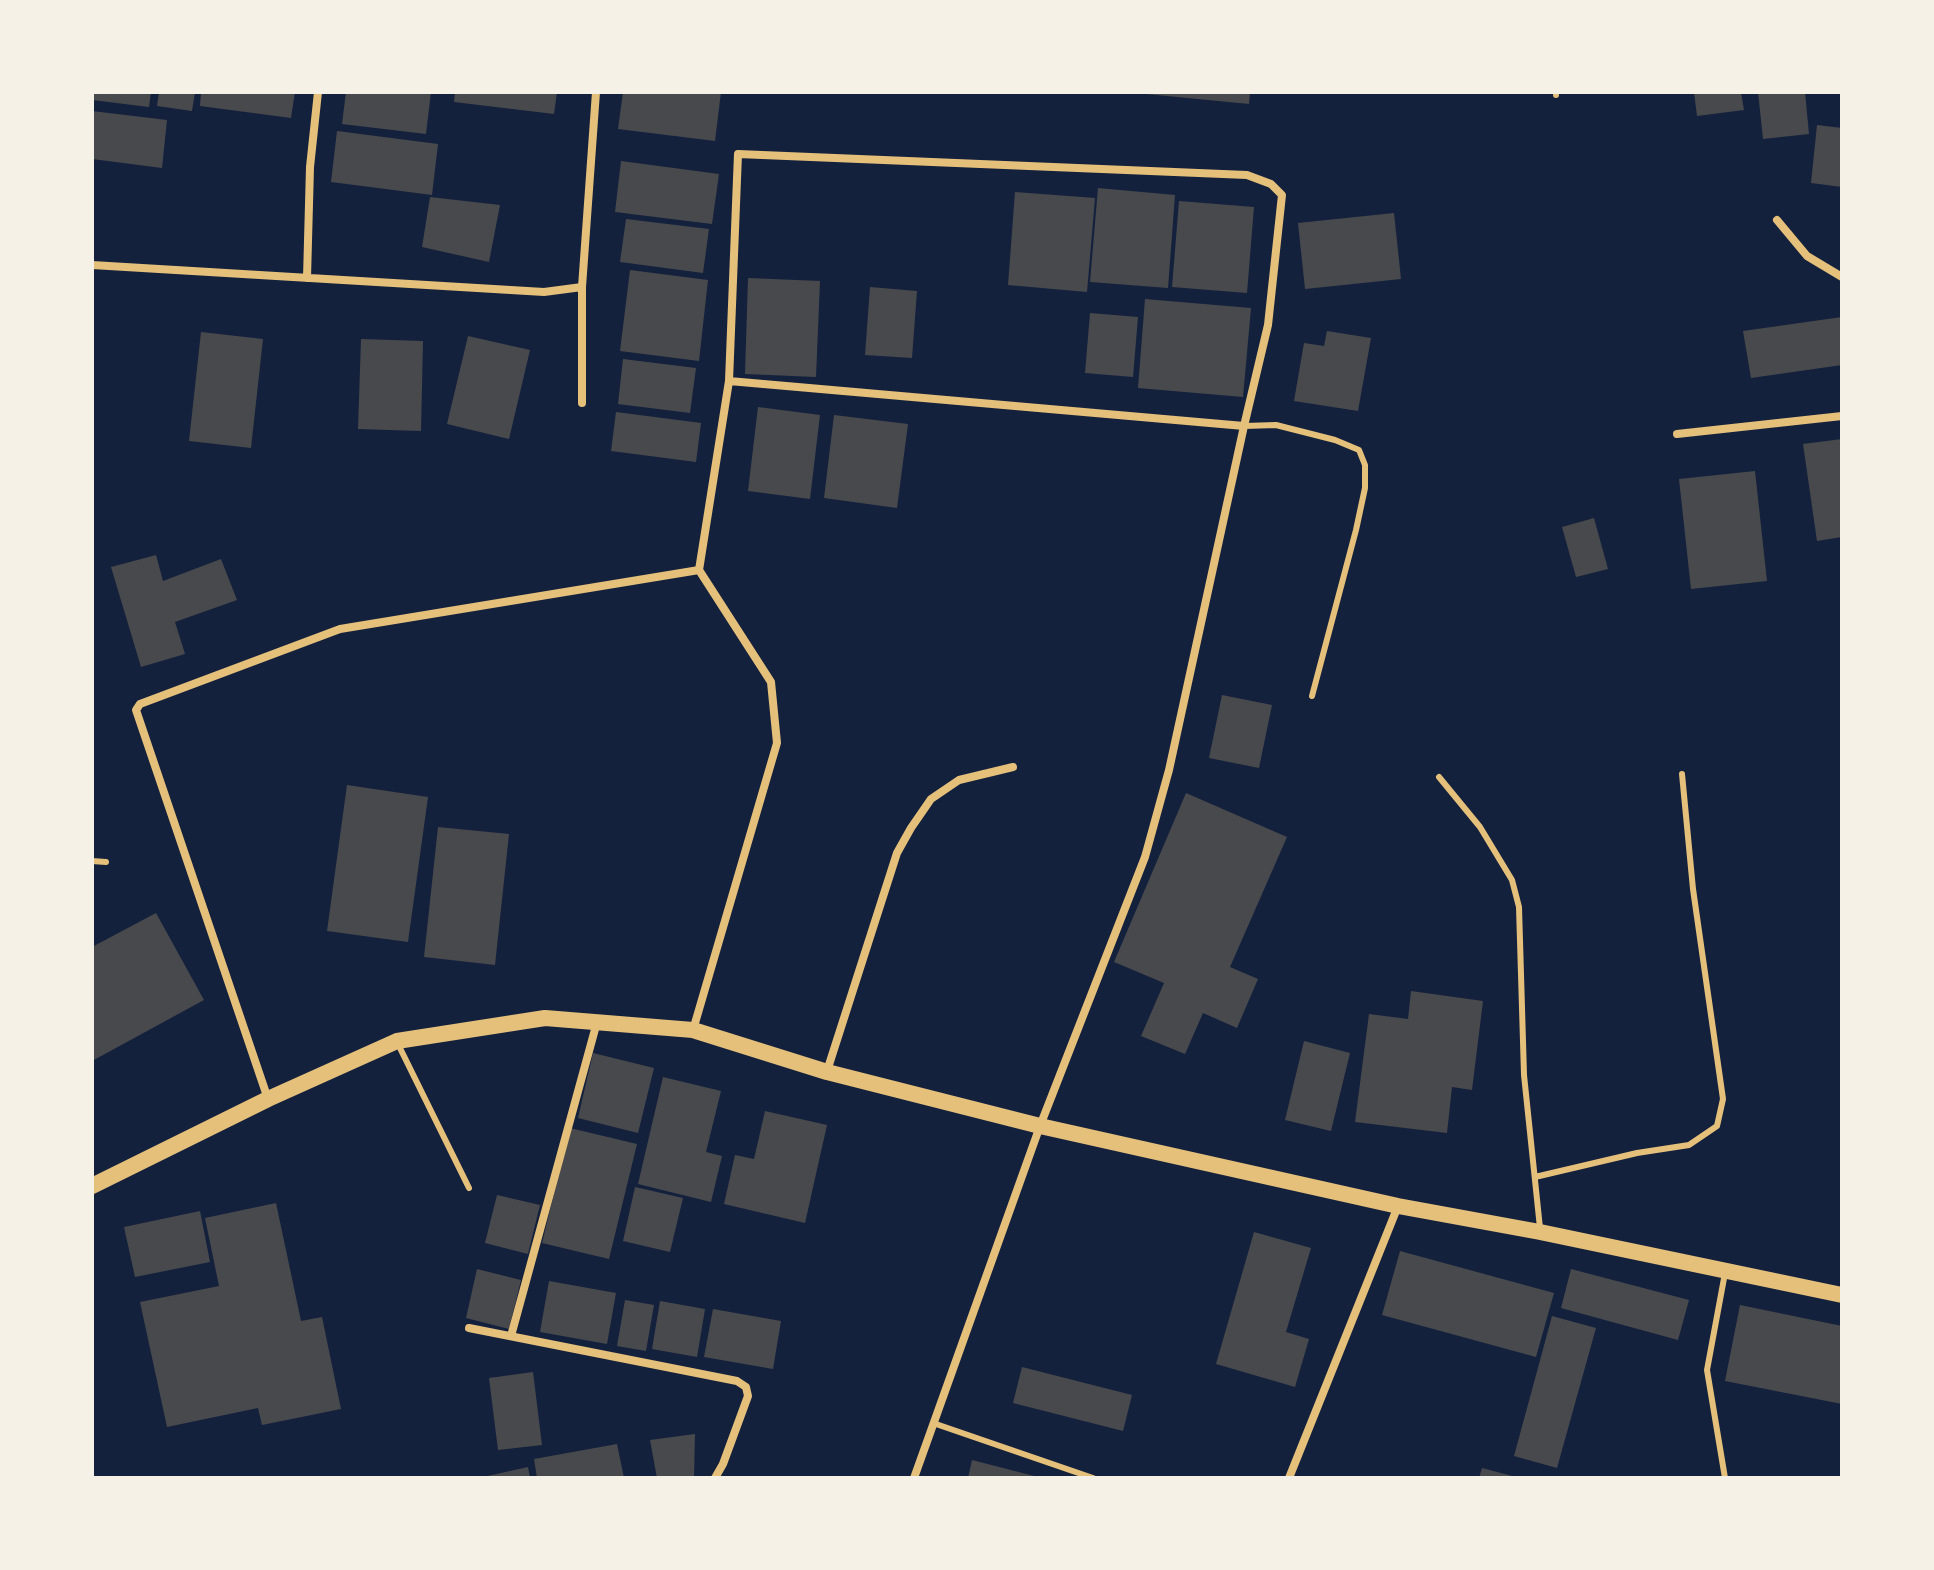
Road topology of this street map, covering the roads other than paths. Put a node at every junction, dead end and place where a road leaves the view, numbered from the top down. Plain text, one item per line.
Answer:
1 (318, 92) edge
2 (596, 92) edge
3 (1777, 220) dead end
4 (92, 265) edge
5 (1842, 277) edge
6 (307, 278) junction
7 (582, 287) junction
8 (729, 381) junction
9 (582, 403) dead end
10 (1841, 414) edge
11 (1244, 426) junction
12 (1677, 434) dead end
13 (699, 570) junction
14 (1312, 696) dead end
15 (1013, 767) dead end
16 (1682, 774) dead end
17 (1439, 777) dead end
18 (92, 861) edge
19 (106, 862) dead end
20 (597, 1022) junction
21 (693, 1030) junction
22 (397, 1041) junction
23 (827, 1072) junction
24 (268, 1099) junction
25 (1040, 1126) junction
26 (1535, 1177) junction
27 (92, 1186) edge
28 (469, 1188) dead end
29 (1398, 1206) junction
30 (1540, 1232) junction
31 (1725, 1270) junction
32 (1842, 1295) edge
33 (469, 1328) dead end
34 (511, 1336) junction
35 (933, 1423) junction
36 (715, 1478) edge
37 (914, 1478) edge
38 (1093, 1478) edge
39 (1289, 1478) edge
40 (1725, 1478) edge

1 - 6 street
2 - 7 street
3 - 5 street
4 - 6 street
6 - 7 street
7 - 9 street
8 - 11 street
8 - 11 street
8 - 13 street
10 - 12 street
11 - 14 lane
11 - 25 street
13 - 21 street
13 - 24 street
15 - 23 street
16 - 26 lane
17 - 26 lane
18 - 19 lane
20 - 21 main road
20 - 22 main road
20 - 34 street
21 - 23 main road
22 - 24 main road
22 - 28 lane
23 - 25 main road
24 - 27 main road
25 - 29 main road
25 - 35 street
26 - 30 lane
29 - 30 main road
29 - 39 street
30 - 31 main road
31 - 32 main road
31 - 40 lane
33 - 34 street
34 - 36 street
35 - 37 street
35 - 38 lane

